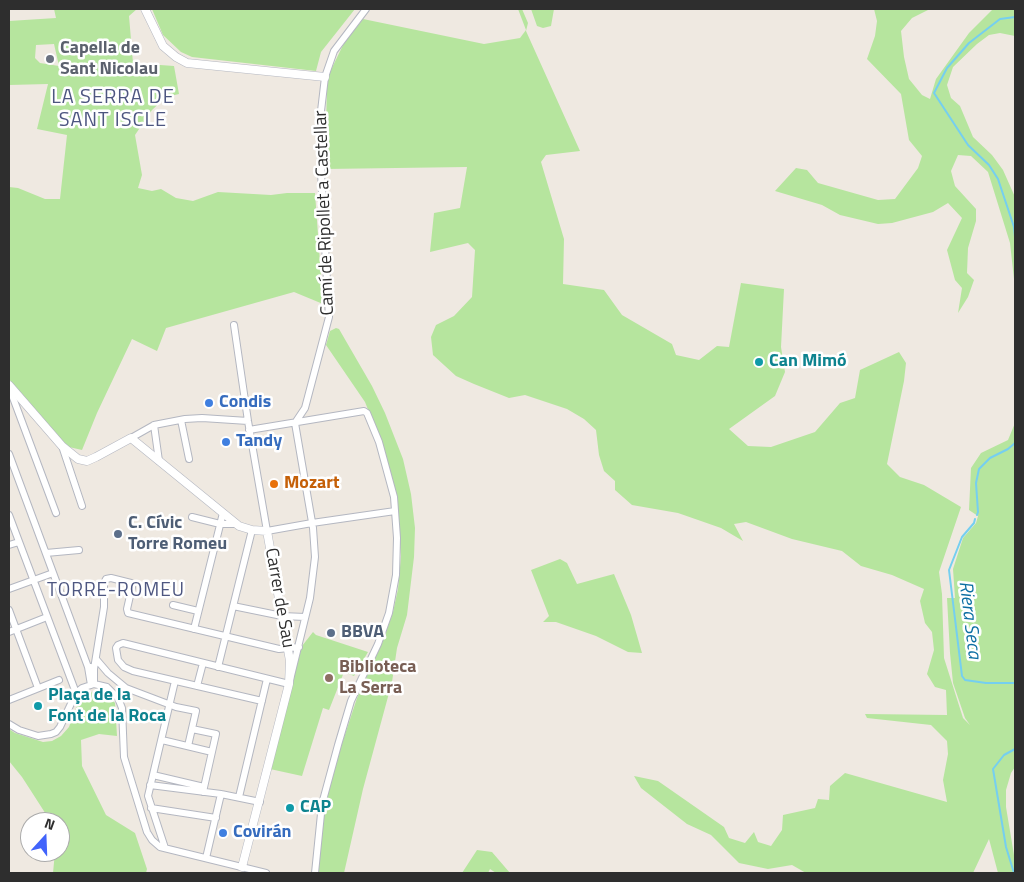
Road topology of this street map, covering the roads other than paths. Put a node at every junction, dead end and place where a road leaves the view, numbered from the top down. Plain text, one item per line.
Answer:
1 (145, 9) edge
2 (366, 9) edge
3 (325, 77) junction
4 (234, 325) dead end
5 (9, 386) edge
6 (181, 420) junction
7 (248, 421) junction
8 (294, 423) junction
9 (154, 426) junction
10 (249, 430) junction
11 (132, 439) junction
12 (62, 446) junction
13 (9, 454) edge
14 (189, 459) dead end
15 (159, 461) junction
16 (82, 506) dead end
17 (395, 511) junction
18 (56, 513) dead end
19 (223, 513) junction
20 (9, 515) edge
21 (192, 517) dead end
22 (312, 523) junction
23 (220, 524) junction
24 (236, 524) junction
25 (252, 530) junction
26 (267, 531) junction
27 (19, 542) junction
28 (9, 545) edge
29 (79, 550) dead end
30 (46, 554) junction
31 (53, 573) junction
32 (33, 580) junction
33 (9, 589) edge
34 (174, 605) dead end
35 (233, 606) junction
36 (9, 610) edge
37 (198, 611) junction
38 (282, 616) junction
39 (46, 617) junction
40 (306, 617) junction
41 (194, 629) junction
42 (12, 631) edge
43 (224, 637) junction
44 (299, 647) junction
45 (288, 648) junction
46 (96, 659) junction
47 (203, 663) junction
48 (218, 667) junction
49 (91, 668) junction
50 (267, 679) junction
51 (59, 680) dead end
52 (175, 681) junction
53 (92, 684) junction
54 (289, 684) junction
55 (197, 686) junction
56 (38, 688) junction
57 (76, 693) junction
58 (9, 700) edge
59 (262, 701) junction
60 (170, 704) junction
61 (9, 724) edge
62 (192, 729) junction
63 (162, 740) junction
64 (188, 746) junction
65 (212, 752) junction
66 (153, 774) junction
67 (150, 785) junction
68 (204, 790) junction
69 (221, 794) junction
70 (239, 797) junction
71 (260, 802) junction
72 (151, 808) junction
73 (216, 818) junction
74 (165, 848) junction
75 (206, 858) junction
76 (241, 870) edge
77 (266, 873) edge
78 (315, 873) edge

1 - 3 street
2 - 3 street, Camí de Ripollet a Castellar
3 - 8 street, Camí de Ripollet a Castellar
4 - 7 street, Carrer de Sau
5 - 12 street
5 - 18 street
6 - 7 street
6 - 9 street
6 - 14 street
7 - 10 street, Carrer de Sau
8 - 10 street
8 - 17 street
8 - 22 street
9 - 11 street
9 - 15 street
10 - 26 street, Carrer de Sau
11 - 12 street
11 - 15 street
12 - 16 street
13 - 30 street
15 - 19 street
17 - 22 street
17 - 78 street
19 - 23 street
19 - 24 street
20 - 27 street
21 - 23 street
22 - 26 street
22 - 40 street
23 - 24 street
23 - 37 street
24 - 25 street
25 - 26 street
25 - 35 street
26 - 38 street, Carrer de Sau
27 - 28 street
27 - 32 street
29 - 30 street
30 - 31 street
31 - 32 street
31 - 49 street
32 - 33 street
32 - 39 street
34 - 37 street
35 - 38 street
35 - 43 street
36 - 42 street
37 - 41 street
38 - 40 street
38 - 45 street, Carrer de Sau
39 - 42 street
39 - 57 street
40 - 44 street
41 - 43 street
41 - 46 street
42 - 56 street
43 - 45 street
43 - 48 street
44 - 45 street
44 - 54 street
45 - 54 street, Carrer de Sau
46 - 49 street
46 - 60 street
47 - 48 street
47 - 52 street
47 - 55 street
48 - 50 street
49 - 53 street
50 - 54 street
50 - 59 street
51 - 56 street
52 - 55 street
52 - 60 street
53 - 57 street
53 - 74 street
54 - 71 street, Carrer de Sau
55 - 59 street
56 - 58 street
57 - 61 street
59 - 70 street
60 - 62 street
60 - 63 street
62 - 64 street
62 - 65 street
63 - 64 street
63 - 66 street
64 - 65 street
65 - 68 street
66 - 67 street
66 - 68 street
67 - 68 street
67 - 72 street
68 - 69 street
69 - 70 street
69 - 73 street
70 - 71 street
71 - 76 street, Carrer de Sau
72 - 73 street
72 - 74 street
73 - 75 street
74 - 75 street
75 - 76 street
76 - 77 street

